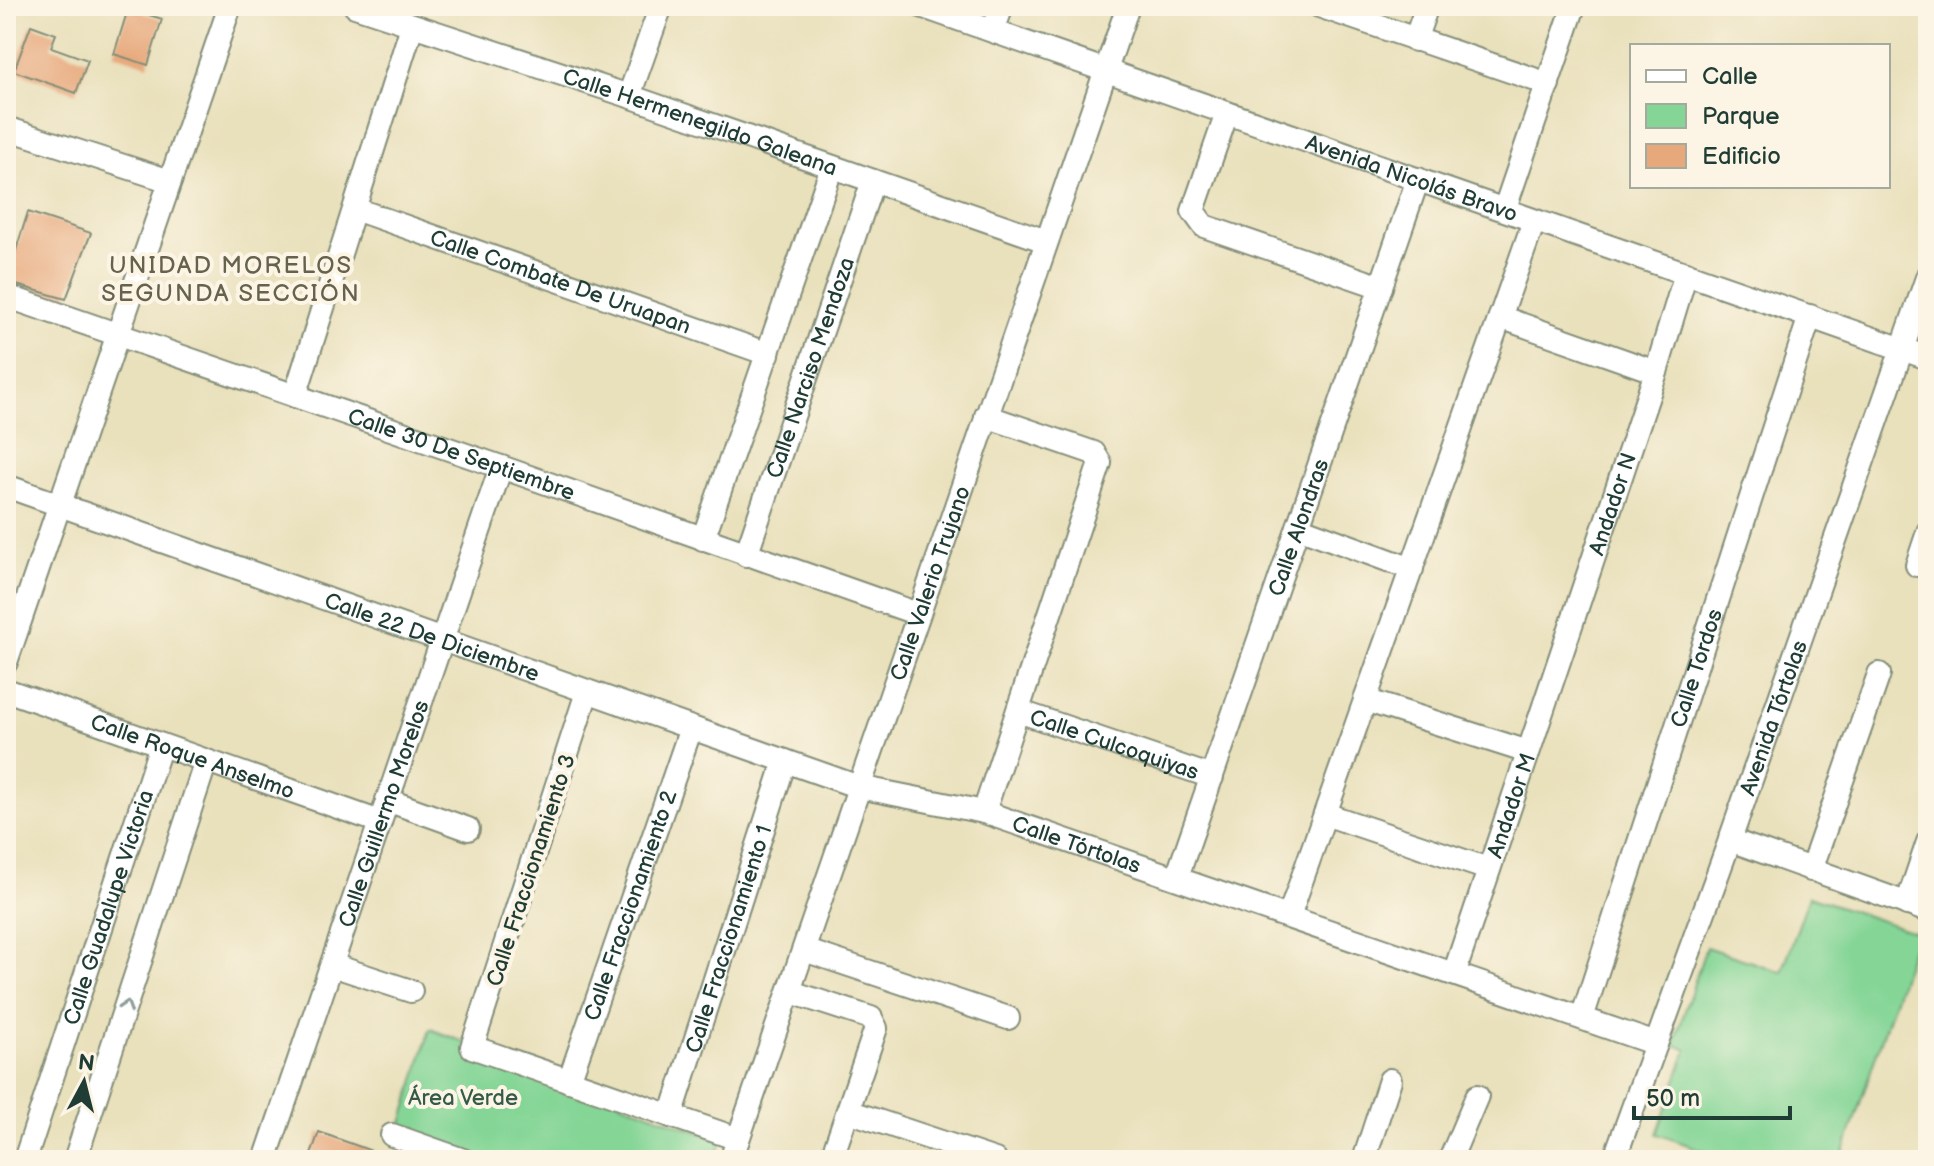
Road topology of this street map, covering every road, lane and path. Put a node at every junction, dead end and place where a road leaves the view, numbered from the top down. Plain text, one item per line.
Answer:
1 (230, 6) edge
2 (355, 6) edge
3 (661, 6) edge
4 (921, 6) edge
5 (1002, 6) edge
6 (1128, 6) edge
7 (1319, 6) edge
8 (1427, 6) edge
9 (1574, 6) edge
10 (412, 26) junction
11 (993, 31) junction
12 (1415, 40) junction
13 (1104, 69) junction
14 (1548, 84) junction
15 (629, 96) junction
16 (1227, 113) junction
17 (6, 128) edge
18 (832, 167) junction
19 (1418, 179) junction
20 (170, 181) junction
21 (873, 181) junction
22 (1505, 208) junction
23 (355, 209) junction
24 (1534, 221) junction
25 (1046, 241) junction
26 (1686, 273) junction
27 (1928, 275) edge
28 (1381, 287) junction
29 (6, 296) edge
30 (1810, 316) junction
31 (1500, 317) junction
32 (118, 334) junction
33 (1902, 349) junction
34 (768, 354) junction
35 (1928, 358) edge
36 (1656, 372) junction
37 (295, 396) junction
38 (986, 416) junction
39 (501, 467) junction
40 (6, 486) edge
41 (60, 505) junction
42 (1298, 527) junction
43 (1928, 532) edge
44 (703, 539) junction
45 (746, 555) junction
46 (1917, 565) dead end
47 (1412, 569) junction
48 (918, 614) junction
49 (1567, 636) joint
50 (442, 641) junction
51 (6, 662) edge
52 (1879, 674) dead end
53 (6, 690) edge
54 (587, 692) junction
55 (1365, 700) junction
56 (1018, 711) junction
57 (691, 728) junction
58 (161, 745) junction
59 (1528, 752) junction
60 (206, 761) junction
61 (785, 761) junction
62 (1212, 777) junction
63 (859, 787) junction
64 (384, 811) junction
65 (984, 812) junction
66 (1325, 814) junction
67 (468, 829) dead end
68 (1730, 840) junction
69 (1928, 842) edge
70 (1488, 869) junction
71 (1811, 870) junction
72 (1177, 877) junction
73 (1918, 908) edge
74 (1289, 916) junction
75 (804, 950) junction
76 (332, 965) junction
77 (1454, 974) junction
78 (411, 991) dead end
79 (791, 992) junction
80 (1008, 1018) dead end
81 (1582, 1018) junction
82 (1656, 1044) junction
83 (1390, 1080) dead end
84 (569, 1081) junction
85 (1477, 1096) dead end
86 (848, 1111) junction
87 (671, 1116) junction
88 (392, 1135) dead end
89 (734, 1150) edge
90 (430, 1154) edge
91 (25, 1160) edge
92 (75, 1160) edge
93 (265, 1160) edge
94 (463, 1160) edge
95 (831, 1160) edge
96 (995, 1160) edge
97 (1364, 1160) edge
98 (1450, 1160) edge
99 (1614, 1160) edge

1 - 20 street
2 - 10 street, Calle Hermenegildo Galeana
3 - 15 street
4 - 11 street, Avenida Nicolás Bravo
5 - 11 street
6 - 13 street, Calle Valerio Trujano
7 - 12 street
8 - 12 street
9 - 14 street
10 - 15 street, Calle Hermenegildo Galeana
10 - 23 street
11 - 13 street, Avenida Nicolás Bravo
12 - 14 street
13 - 16 street, Avenida Nicolás Bravo
13 - 25 street, Calle Valerio Trujano
14 - 22 street
15 - 18 street, Calle Hermenegildo Galeana
16 - 19 street, Avenida Nicolás Bravo
16 - 28 street
17 - 20 street
18 - 21 street, Calle Hermenegildo Galeana
18 - 34 street, Calle Narciso Mendoza
19 - 22 street, Avenida Nicolás Bravo
19 - 28 street, Calle Alondras
20 - 32 street
21 - 25 street, Calle Hermenegildo Galeana
21 - 45 street, Calle Narciso Mendoza
22 - 24 street, Avenida Nicolás Bravo
23 - 34 street, Calle Combate De Uruapan
23 - 37 street
24 - 26 street, Avenida Nicolás Bravo
24 - 31 street
25 - 38 street, Calle Valerio Trujano
26 - 30 street, Avenida Nicolás Bravo
26 - 36 street
27 - 33 street, Avenida Tórtolas
28 - 42 street, Calle Alondras
29 - 32 street, Calle 30 De Septiembre
30 - 33 street, Avenida Nicolás Bravo
30 - 81 street, Calle Tordos
31 - 36 street
31 - 47 street
32 - 37 street, Calle 30 De Septiembre
32 - 41 street
33 - 35 street, Avenida Nicolás Bravo
33 - 68 street, Avenida Tórtolas
34 - 44 street, Calle Narciso Mendoza
36 - 49 street, Andador N
37 - 39 street, Calle 30 De Septiembre
38 - 48 street, Calle Valerio Trujano
38 - 56 street
39 - 44 street, Calle 30 De Septiembre
39 - 50 street, Calle Guillermo Morelos
40 - 41 street, Calle 22 De Diciembre
41 - 50 street, Calle 22 De Diciembre
41 - 51 street
42 - 47 street
42 - 62 street, Calle Alondras
43 - 46 street
44 - 45 street, Calle 30 De Septiembre
45 - 48 street, Calle 30 De Septiembre
47 - 55 street
48 - 63 street, Calle Valerio Trujano
49 - 59 street, Andador M
50 - 54 street, Calle 22 De Diciembre
50 - 64 street, Calle Guillermo Morelos
52 - 71 street
53 - 58 street, Calle Roque Anselmo
54 - 57 street, Calle 22 De Diciembre
54 - 84 street, Calle Fraccionamiento 3
55 - 59 street
55 - 66 street
56 - 62 street, Calle Culcoquiyas
56 - 65 street
57 - 61 street, Calle 22 De Diciembre
57 - 84 street, Calle Fraccionamiento 2
58 - 60 street, Calle Roque Anselmo
58 - 91 street, Calle Guadalupe Victoria
59 - 70 street, Andador M
60 - 64 street, Calle Roque Anselmo
92 -> 60 street
61 - 63 street, Calle 22 De Diciembre
61 - 87 street, Calle Fraccionamiento 1
62 - 72 street, Calle Alondras
63 - 65 street, Calle Tórtolas
63 - 75 street, Calle Valerio Trujano
64 - 67 street, Calle Roque Anselmo
64 - 76 street, Calle Guillermo Morelos
65 - 72 street, Calle Tórtolas
66 - 70 street
66 - 74 street
68 - 71 street
68 - 82 street, Avenida Tórtolas
69 - 73 street
70 - 77 street, Andador M
71 - 73 street
72 - 74 street, Calle Tórtolas
74 - 77 street, Calle Tórtolas
75 - 79 street, Calle Valerio Trujano
75 - 80 street
76 - 78 street
76 - 93 street, Calle Guillermo Morelos
77 - 81 street, Calle Tórtolas
79 - 86 street
79 - 89 street, Calle Valerio Trujano
81 - 82 street, Calle Tórtolas
82 - 99 street, Avenida Tórtolas
83 - 97 street
84 - 87 street
85 - 98 street
86 - 95 street
86 - 96 street
87 - 89 street
88 - 90 street
90 - 94 street

